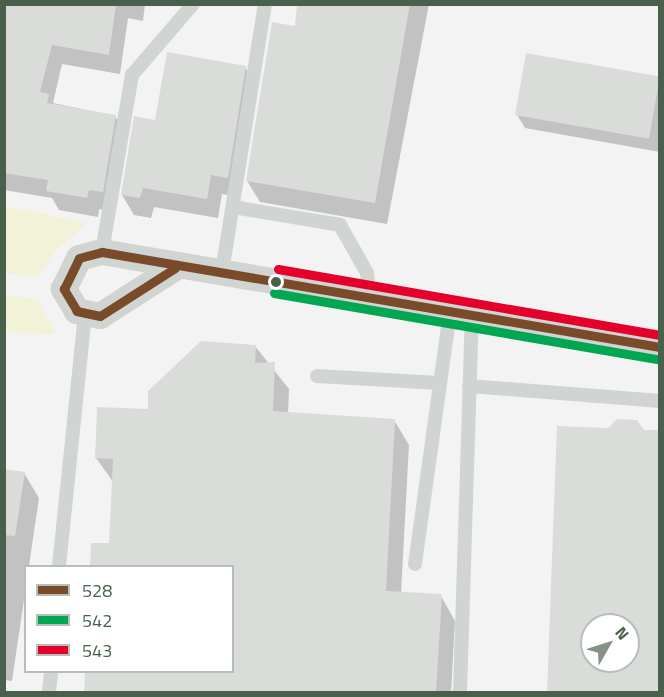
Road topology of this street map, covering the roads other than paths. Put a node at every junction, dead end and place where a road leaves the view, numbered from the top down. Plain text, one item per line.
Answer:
1 (193, 4) edge
2 (265, 4) edge
3 (233, 207) junction
4 (102, 252) junction
5 (175, 268) junction
6 (222, 272) junction
7 (369, 297) junction
8 (461, 313) junction
9 (85, 314) junction
10 (660, 347) edge
11 (317, 376) dead end
12 (439, 384) junction
13 (470, 386) junction
14 (660, 401) edge
15 (415, 564) dead end
16 (59, 565) edge
17 (51, 673) edge
18 (49, 693) edge
19 (460, 693) edge

1 - 4 lane
2 - 3 lane
3 - 6 lane
3 - 7 lane
4 - 5 street
4 - 9 street
5 - 6 street
5 - 9 street
6 - 7 street
7 - 8 street
8 - 10 street
8 - 12 lane
8 - 13 lane
9 - 16 lane
11 - 12 lane
12 - 15 lane
13 - 14 lane
13 - 19 lane
17 - 18 lane

